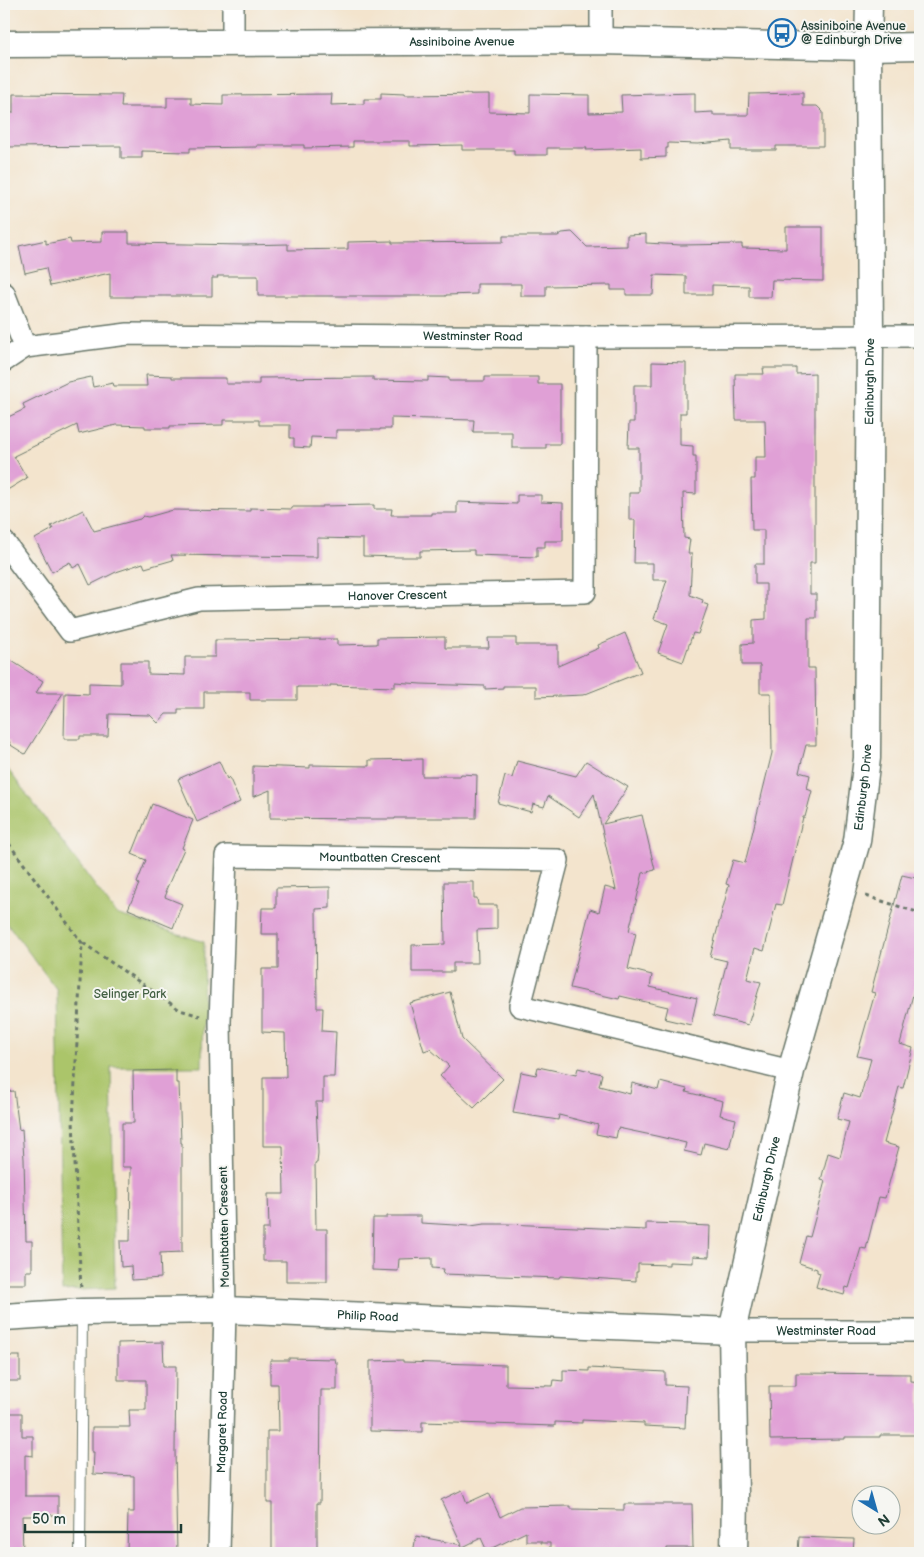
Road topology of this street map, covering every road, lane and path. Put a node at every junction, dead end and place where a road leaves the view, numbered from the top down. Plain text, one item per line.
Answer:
1 (232, 4) edge
2 (601, 4) edge
3 (869, 4) edge
4 (601, 41) junction
5 (232, 42) junction
6 (4, 44) edge
7 (920, 46) edge
8 (868, 47) junction
9 (4, 293) edge
10 (870, 336) junction
11 (920, 336) edge
12 (586, 337) junction
13 (26, 347) junction
14 (4, 361) edge
15 (4, 542) edge
16 (4, 837) edge
17 (844, 889) junction
18 (920, 913) edge
19 (82, 943) junction
20 (220, 1022) junction
21 (791, 1071) junction
22 (225, 1310) junction
23 (82, 1312) junction
24 (4, 1316) edge
25 (732, 1331) junction
26 (920, 1331) edge
27 (80, 1553) edge
28 (219, 1553) edge
29 (734, 1553) edge

1 - 5 street
2 - 4 street
3 - 8 street, Edinburgh Drive
4 - 5 street, Assiniboine Avenue
4 - 8 street, Assiniboine Avenue
5 - 6 street, Assiniboine Avenue
7 - 8 street, Assiniboine Avenue
8 - 10 street, Edinburgh Drive
9 - 13 street
10 - 11 street, Westminster Road
10 - 12 street, Westminster Road
10 - 17 street, Edinburgh Drive
12 - 13 street, Westminster Road
12 - 15 street, Hanover Crescent
13 - 14 street
16 - 19 path
17 - 18 path
17 - 21 street, Edinburgh Drive
19 - 20 path
19 - 23 path
20 - 21 street, Mountbatten Crescent
20 - 22 street, Mountbatten Crescent
21 - 25 street, Edinburgh Drive
22 - 23 street, Philip Road
22 - 25 street, Philip Road
22 - 28 street, Margaret Road
23 - 24 street, Philip Road
23 - 27 lane
25 - 26 street, Westminster Road
25 - 29 street, Edinburgh Drive

